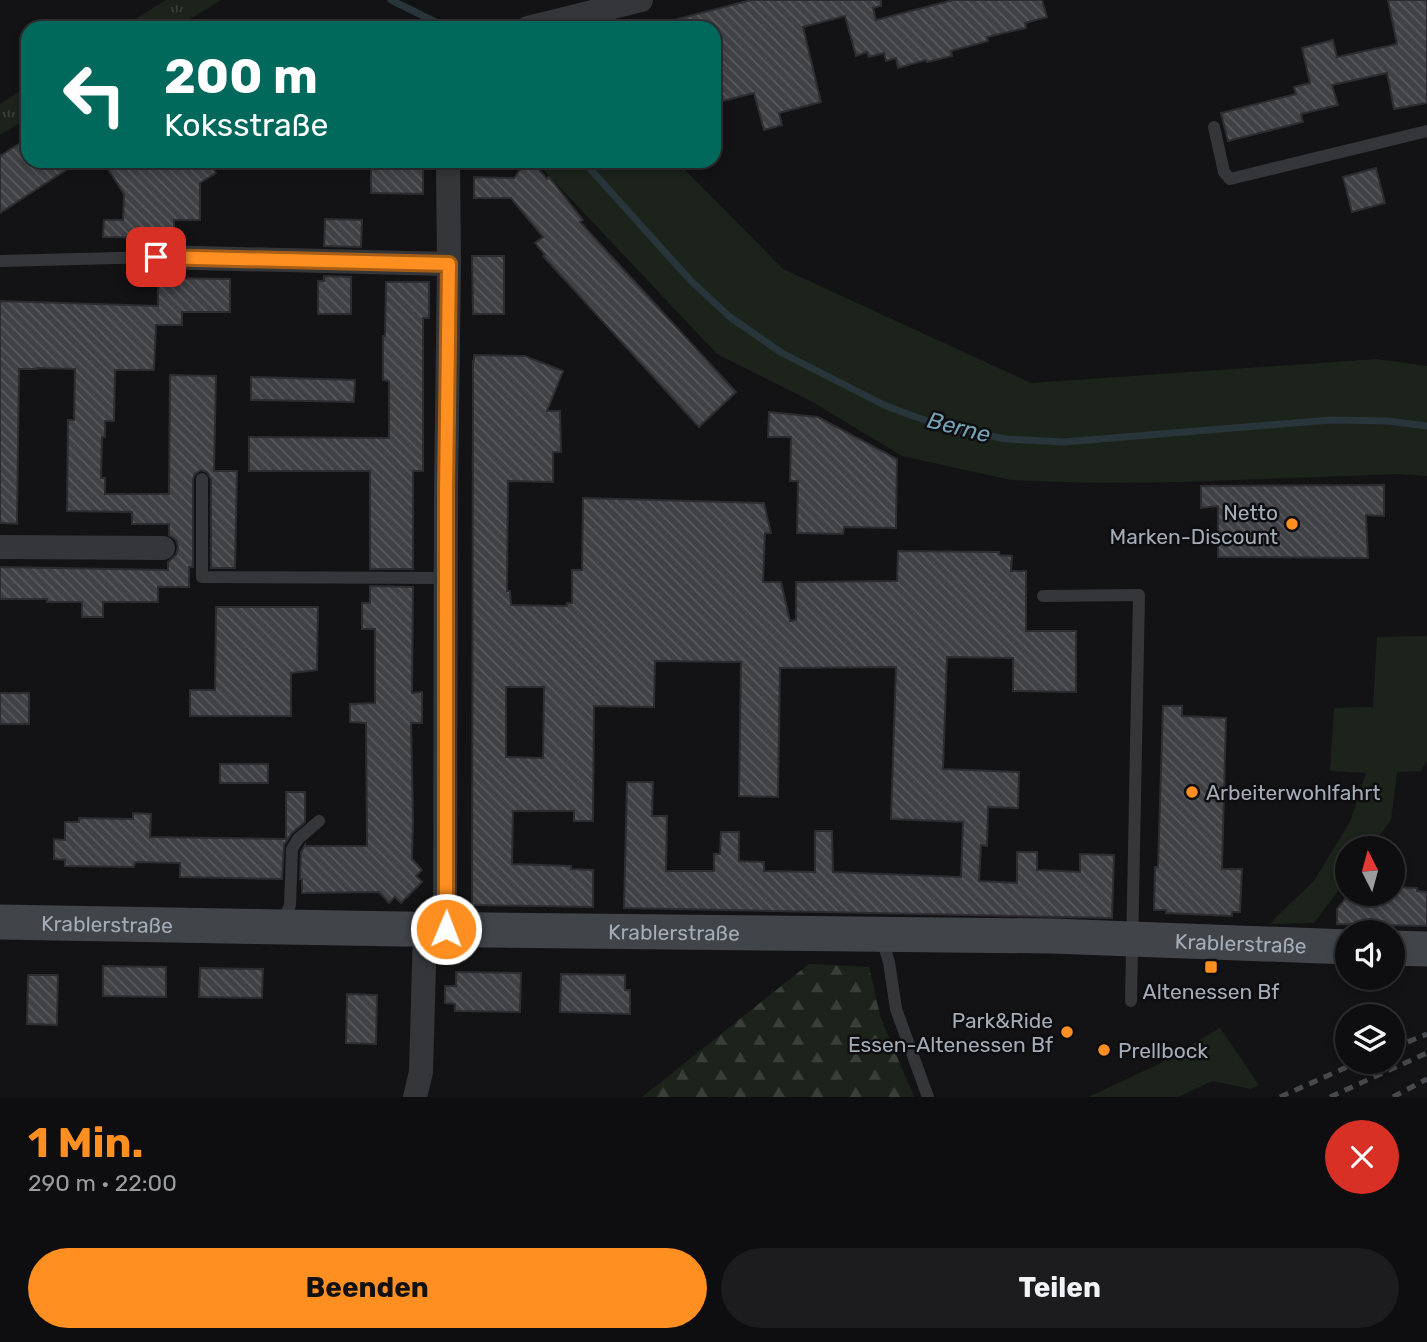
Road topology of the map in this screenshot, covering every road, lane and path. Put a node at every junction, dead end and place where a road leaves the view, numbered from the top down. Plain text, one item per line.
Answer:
1 (641, 0) edge
2 (556, 21) edge
3 (1214, 127) dead end
4 (1427, 131) edge
5 (448, 168) edge
6 (156, 257) joint
7 (0, 261) edge
8 (449, 264) junction
9 (202, 479) dead end
10 (0, 547) edge
11 (163, 548) dead end
12 (446, 578) junction
13 (1043, 596) dead end
14 (319, 821) dead end
15 (0, 922) edge
16 (280, 927) junction
17 (435, 929) junction
18 (881, 935) junction
19 (1131, 939) junction
20 (1335, 947) edge
21 (1405, 948) edge
22 (1427, 949) edge
23 (1131, 1001) dead end
24 (415, 1097) edge
25 (928, 1097) edge

1 - 2 street
3 - 4 lane
5 - 8 street
6 - 7 lane
6 - 8 street
8 - 12 street
9 - 12 lane
10 - 11 street
12 - 17 street
13 - 19 lane
14 - 16 lane
15 - 16 street, Krablerstraße
16 - 17 street, Krablerstraße
17 - 18 street, Krablerstraße
17 - 24 street
18 - 19 street, Krablerstraße
18 - 25 lane
19 - 20 street, Krablerstraße
19 - 23 lane
21 - 22 street

